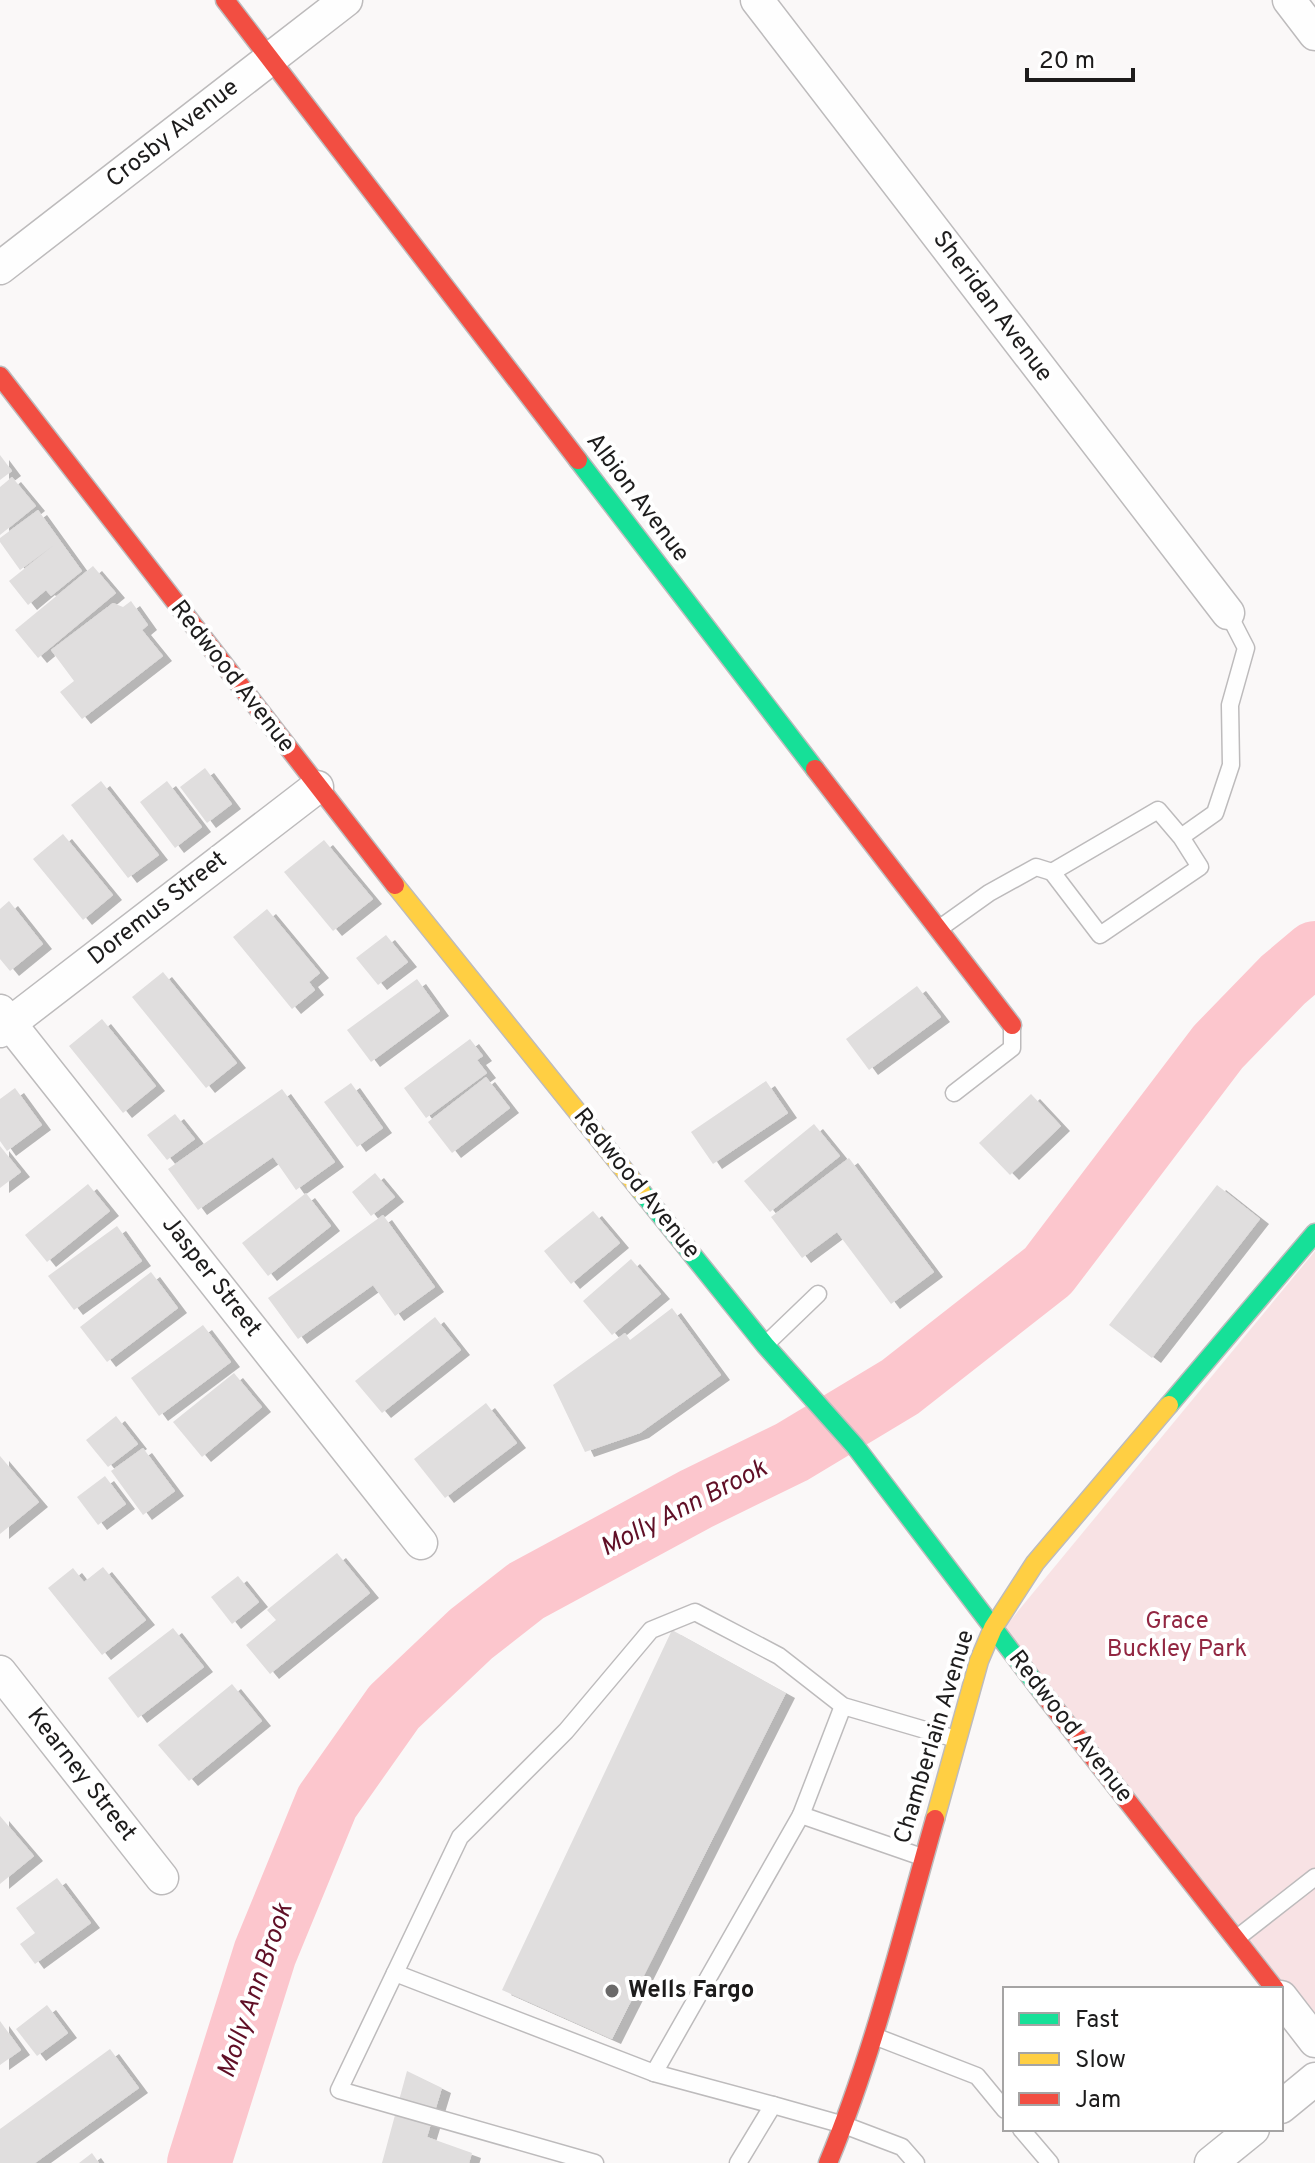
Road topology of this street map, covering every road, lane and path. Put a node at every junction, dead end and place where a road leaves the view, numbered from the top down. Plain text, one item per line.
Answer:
1 (225, 0) edge
2 (346, 0) edge
3 (757, 0) edge
4 (1289, 0) edge
5 (1315, 34) edge
6 (270, 59) junction
7 (0, 268) edge
8 (0, 376) edge
9 (1228, 613) joint
10 (317, 787) junction
11 (1181, 837) junction
12 (1052, 872) junction
13 (939, 930) junction
14 (3, 1022) edge
15 (1012, 1025) joint
16 (954, 1093) dead end
17 (1315, 1233) edge
18 (818, 1294) dead end
19 (765, 1345) junction
20 (421, 1543) dead end
21 (993, 1628) junction
22 (0, 1672) edge
23 (843, 1706) junction
24 (957, 1739) junction
25 (801, 1815) junction
26 (924, 1858) junction
27 (1315, 1877) edge
28 (162, 1878) dead end
29 (1235, 1939) junction
30 (395, 1973) junction
31 (1273, 1987) edge
32 (1283, 2000) edge
33 (872, 2035) junction
34 (1315, 2041) edge
35 (654, 2073) junction
36 (1315, 2079) edge
37 (773, 2105) junction
38 (1283, 2105) edge
39 (1003, 2108) edge
40 (844, 2125) junction
41 (1023, 2131) edge
42 (1251, 2131) edge
43 (542, 2155) edge
44 (595, 2163) edge
45 (738, 2163) edge
46 (828, 2163) edge
47 (916, 2163) edge
48 (1050, 2163) edge
49 (1211, 2163) edge

1 - 6 street, Albion Avenue
2 - 6 street, Crosby Avenue
3 - 9 street, Sheridan Avenue
4 - 5 street
6 - 7 street, Crosby Avenue
6 - 13 street, Albion Avenue
8 - 10 street, Redwood Avenue
9 - 11 lane
10 - 14 street, Doremus Street
10 - 19 street, Redwood Avenue
11 - 12 lane
11 - 12 lane
12 - 13 lane
13 - 15 street, Albion Avenue
14 - 20 street, Jasper Street
15 - 16 lane
17 - 21 street, Chamberlain Avenue
18 - 19 lane
19 - 21 street, Redwood Avenue
21 - 24 street, Chamberlain Avenue
21 - 29 street, Redwood Avenue
22 - 28 street, Kearney Street
23 - 24 lane
23 - 25 lane
23 - 30 lane
24 - 26 street, Chamberlain Avenue
25 - 26 lane
25 - 35 lane
26 - 33 street, Chamberlain Avenue
27 - 29 lane
29 - 31 street, Redwood Avenue
30 - 35 lane
30 - 43 lane
32 - 34 street
33 - 39 lane
33 - 40 street, Chamberlain Avenue
35 - 37 lane
36 - 38 street
37 - 40 lane
37 - 45 lane
40 - 46 street, Chamberlain Avenue
40 - 47 lane
41 - 48 lane
42 - 49 street
43 - 44 lane

